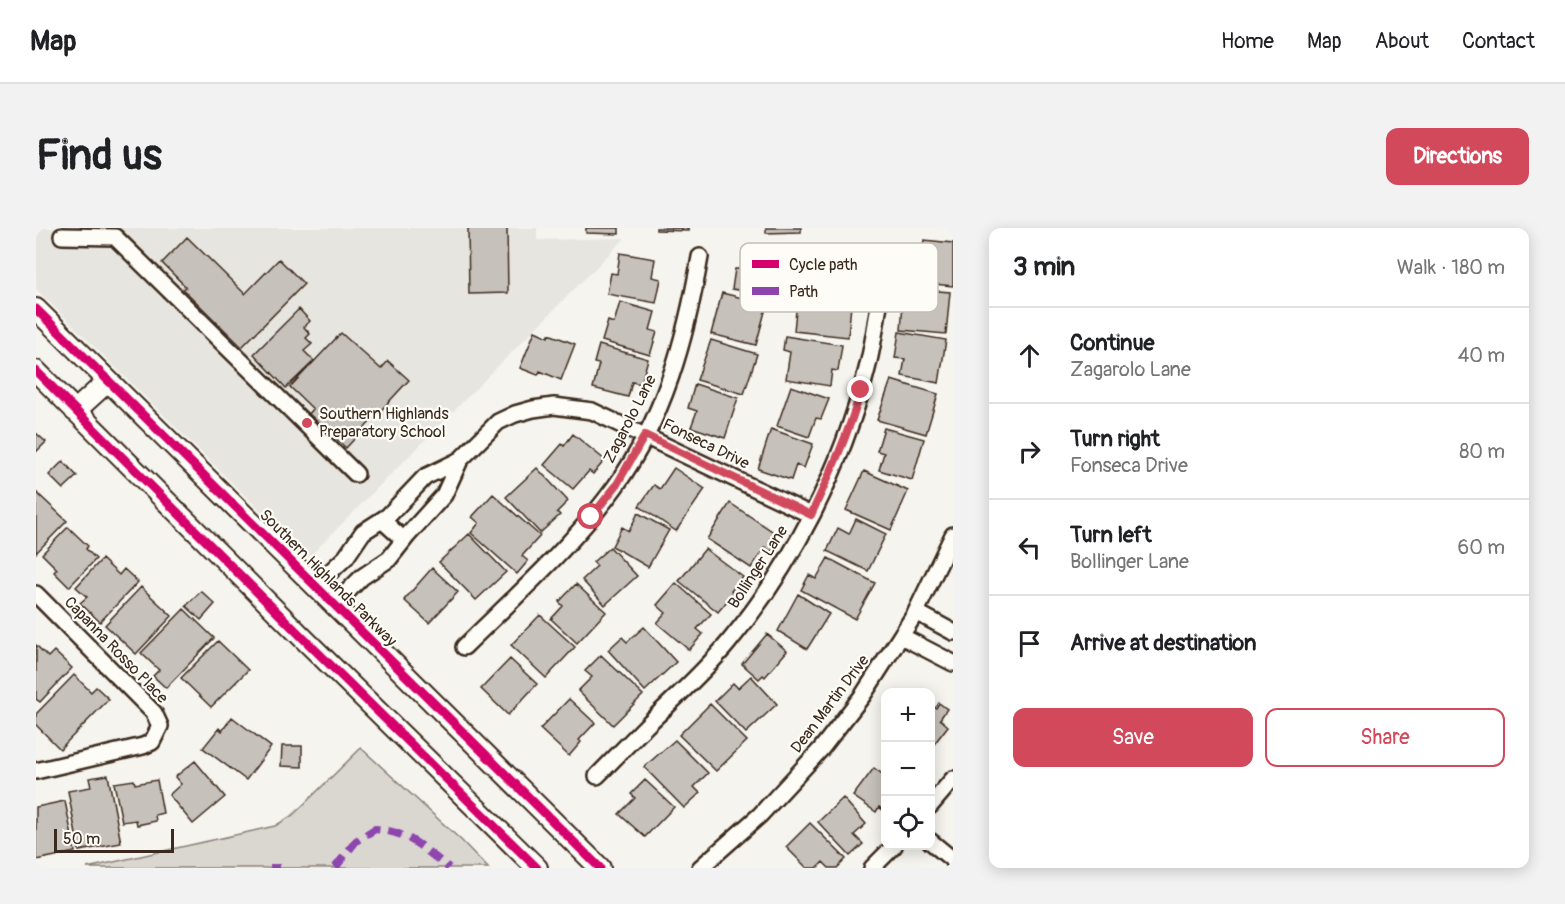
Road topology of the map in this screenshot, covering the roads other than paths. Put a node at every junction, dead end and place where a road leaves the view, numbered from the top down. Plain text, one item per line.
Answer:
1 (62, 236) dead end
2 (700, 256) dead end
3 (36, 309) edge
4 (877, 312) edge
5 (36, 371) edge
6 (108, 381) junction
7 (75, 411) junction
8 (645, 435) junction
9 (460, 460) junction
10 (356, 474) dead end
11 (811, 515) junction
12 (382, 520) junction
13 (953, 536) edge
14 (404, 540) junction
15 (315, 586) junction
16 (36, 594) edge
17 (335, 604) junction
18 (916, 612) junction
19 (953, 632) edge
20 (901, 636) junction
21 (464, 647) dead end
22 (953, 663) edge
23 (36, 771) edge
24 (597, 776) dead end
25 (953, 779) edge
26 (935, 800) edge
27 (935, 845) edge
28 (890, 850) edge
29 (953, 860) edge
30 (537, 868) edge
31 (600, 868) edge
32 (700, 868) edge
33 (872, 868) edge

1 - 10 street
2 - 8 street, Zagarolo Lane
3 - 6 main road, Southern Highlands Parkway
4 - 11 street, Bollinger Lane
5 - 7 main road
6 - 7 main road
6 - 15 main road, Southern Highlands Parkway
7 - 30 main road
8 - 9 street, Fonseca Drive
8 - 11 street, Fonseca Drive
8 - 21 street, Zagarolo Lane
9 - 12 street, Fonseca Drive
9 - 14 street, Fonseca Drive
11 - 24 street, Bollinger Lane
12 - 14 street
12 - 15 street, Fonseca Drive
13 - 18 street, Dean Martin Drive
14 - 17 street, Fonseca Drive
15 - 17 main road, Southern Highlands Parkway
16 - 23 street, Capanna Rosso Place
17 - 31 main road, Southern Highlands Parkway
18 - 19 street
18 - 20 street, Dean Martin Drive
20 - 22 street
20 - 32 street, Dean Martin Drive
25 - 26 street
27 - 29 street
28 - 33 street

